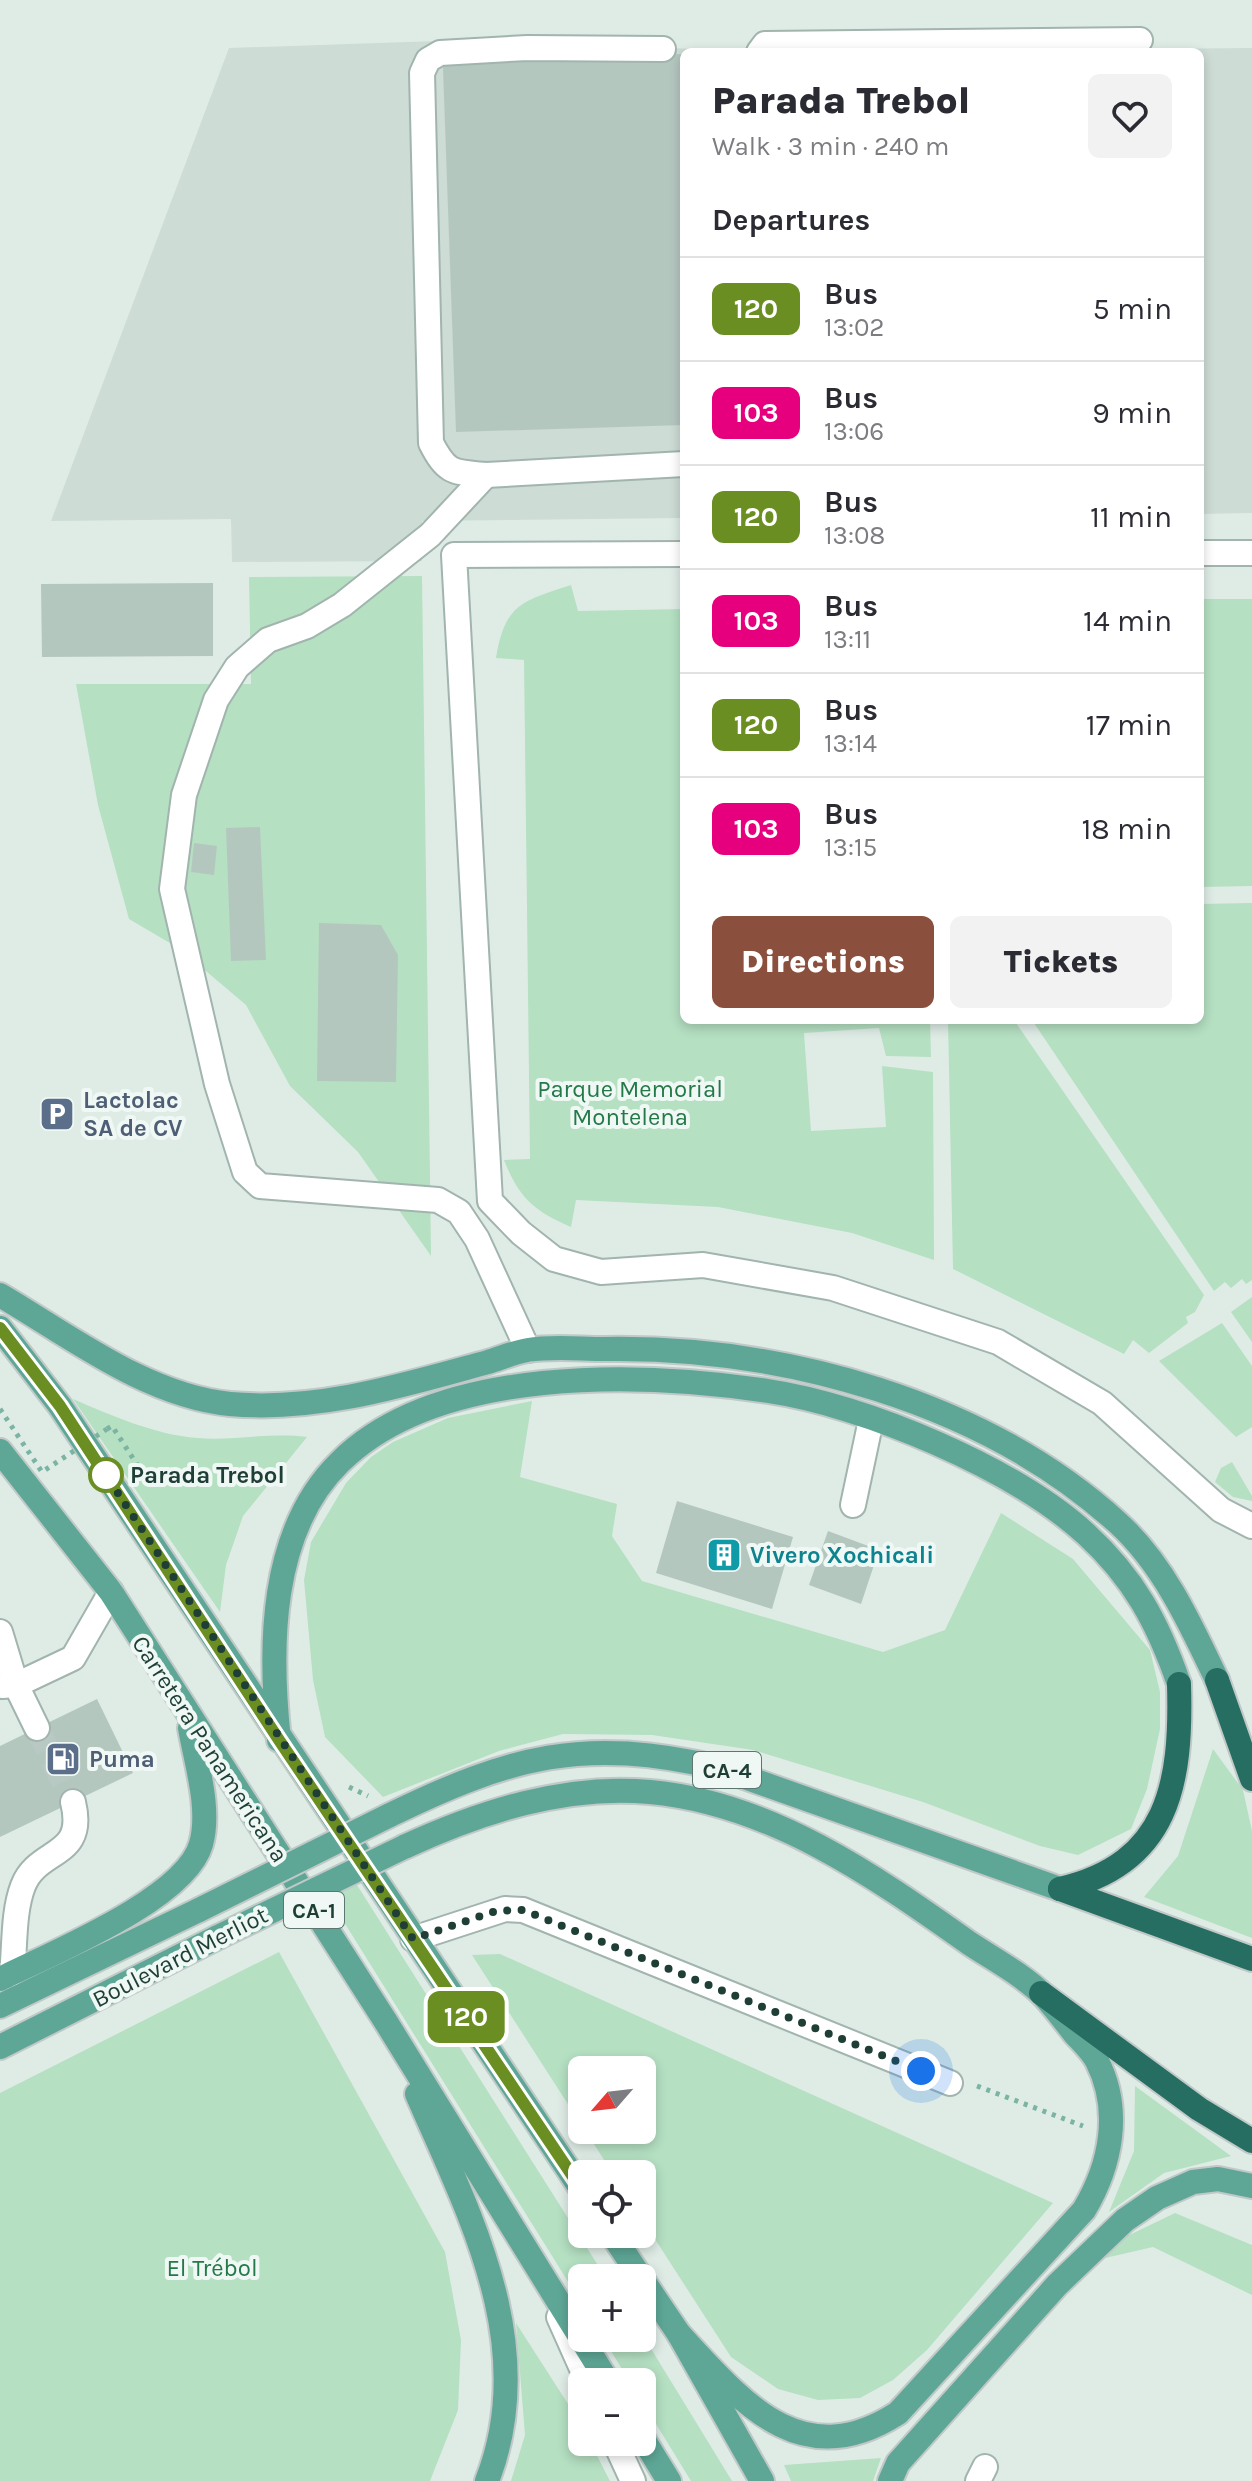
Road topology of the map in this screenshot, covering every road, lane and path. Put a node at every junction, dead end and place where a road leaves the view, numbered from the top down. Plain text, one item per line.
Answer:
1 (1140, 40) dead end
2 (762, 48) edge
3 (663, 49) dead end
4 (680, 464) edge
5 (486, 475) junction
6 (1204, 553) edge
7 (1252, 553) edge
8 (680, 554) edge
9 (0, 1295) edge
10 (0, 1328) edge
11 (528, 1350) junction
12 (0, 1409) edge
13 (871, 1420) junction
14 (0, 1451) edge
15 (138, 1466) dead end
16 (853, 1505) dead end
17 (1252, 1526) edge
18 (111, 1592) junction
19 (0, 1632) edge
20 (1217, 1680) joint
21 (1179, 1684) joint
22 (8, 1686) edge
23 (189, 1717) junction
24 (37, 1728) tunnel mouth
25 (279, 1740) junction
26 (1252, 1779) edge
27 (73, 1802) tunnel mouth
28 (1060, 1889) junction
29 (413, 1939) junction
30 (1252, 1959) edge
31 (6, 1976) edge
32 (1041, 1993) junction
33 (0, 2006) edge
34 (386, 2022) junction
35 (0, 2047) edge
36 (950, 2083) joint
37 (1112, 2137) junction
38 (1252, 2141) edge
39 (568, 2169) edge
40 (1252, 2186) edge
41 (530, 2253) junction
42 (656, 2300) edge
43 (679, 2334) junction
44 (582, 2368) edge
45 (600, 2368) edge
46 (621, 2456) edge
47 (654, 2456) edge
48 (487, 2481) edge
49 (633, 2481) edge
50 (669, 2481) edge
51 (762, 2481) edge
52 (890, 2481) edge

1 - 2 street
3 - 5 street
4 - 5 street
5 - 11 street
6 - 7 street
8 - 17 street
9 - 11 main road
10 - 25 main road, CA-1
11 - 20 main road
12 - 15 path, bridge
13 - 16 street
13 - 21 main road
13 - 25 main road
14 - 18 main road, Carretera Panamericana / CA-1
18 - 22 street
18 - 23 main road, Carretera Panamericana / CA-1
19 - 22 street
20 - 26 highway
21 - 28 highway
22 - 24 street
23 - 31 main road
23 - 34 main road, Carretera Panamericana / CA-1
25 - 29 main road, CA-1
27 - 31 street
28 - 30 highway, CA-4
28 - 33 main road, Boulevard Merliot / CA-4, bridge
29 - 36 street
29 - 39 main road, CA-1
32 - 35 main road, Boulevard Merliot / CA-4, bridge
32 - 37 main road
32 - 38 highway, CA-4
34 - 41 main road, Carretera Panamericana / CA-1
34 - 48 main road
36 - 37 path
37 - 43 main road
40 - 52 main road
41 - 44 street
41 - 45 main road, Carretera Panamericana / CA-1
42 - 43 main road
43 - 51 main road
46 - 49 street
47 - 50 main road

